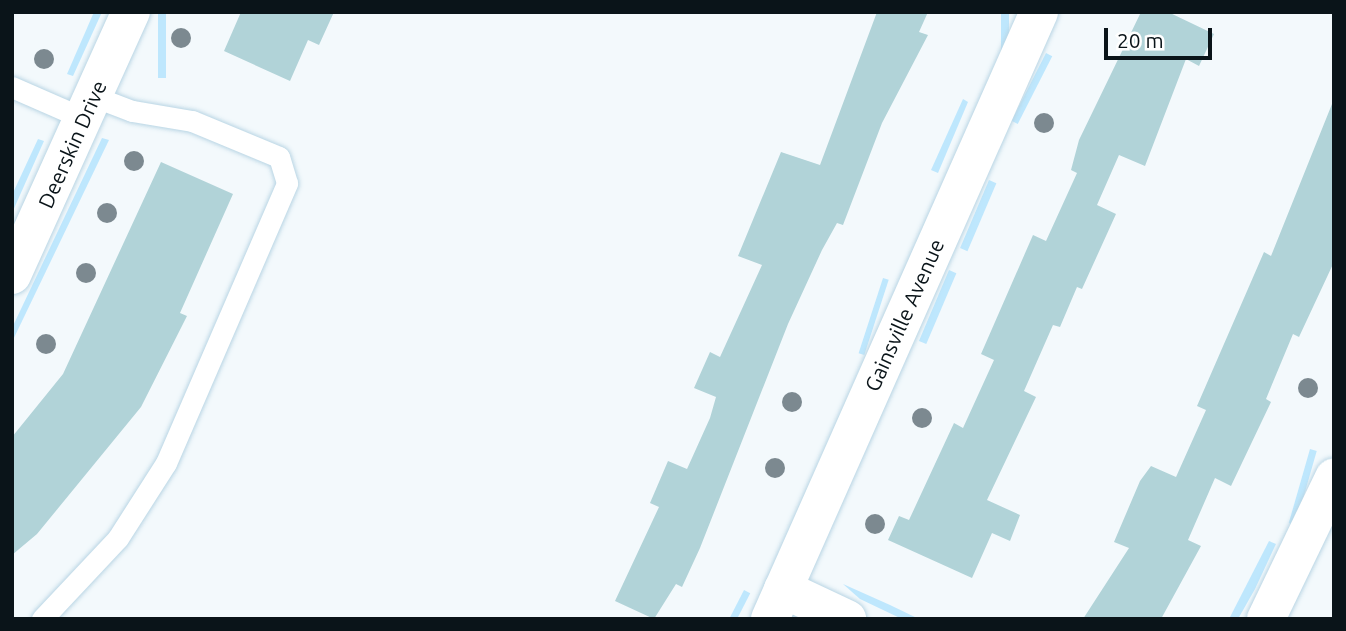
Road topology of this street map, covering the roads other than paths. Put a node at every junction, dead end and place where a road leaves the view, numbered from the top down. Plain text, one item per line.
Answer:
1 (131, 12) edge
2 (1039, 12) edge
3 (12, 87) edge
4 (88, 107) junction
5 (12, 275) edge
6 (1334, 478) edge
7 (776, 604) edge
8 (42, 619) edge
9 (846, 619) edge
10 (1266, 619) edge

1 - 4 street, Deerskin Drive
2 - 7 street, Gainsville Avenue
3 - 4 lane
4 - 5 street, Deerskin Drive
4 - 8 lane
6 - 10 street
7 - 9 street

